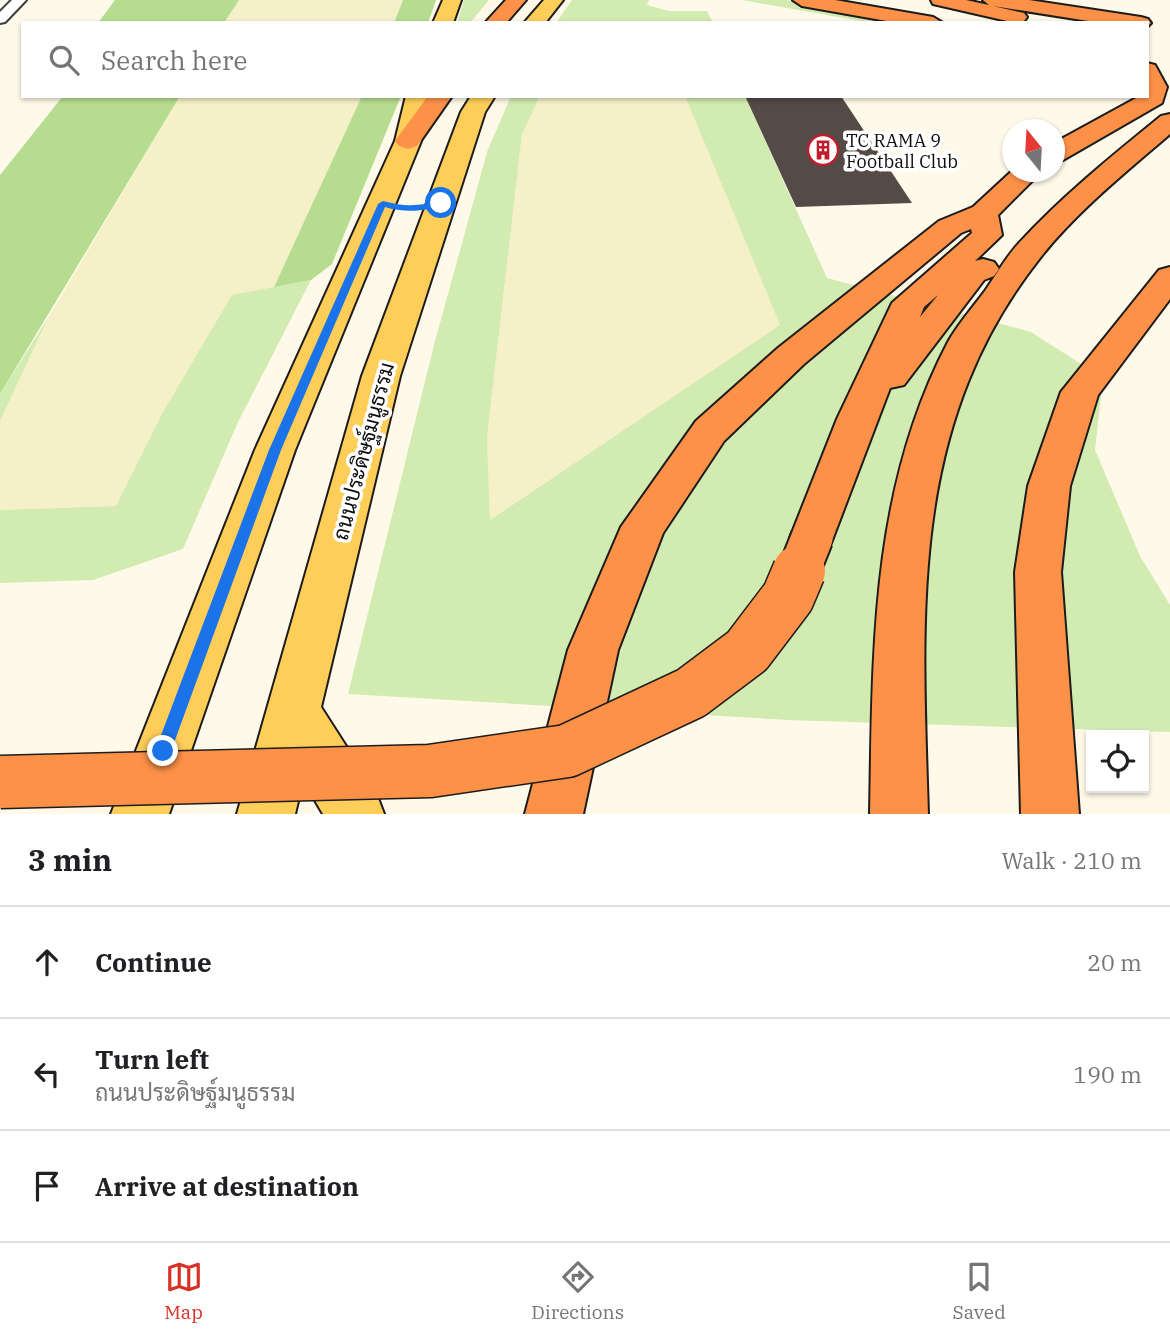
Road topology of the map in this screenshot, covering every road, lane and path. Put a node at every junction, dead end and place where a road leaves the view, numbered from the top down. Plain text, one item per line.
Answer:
1 (20, 0) edge
2 (452, 0) edge
3 (517, 0) edge
4 (554, 0) edge
5 (802, 0) edge
6 (940, 0) edge
7 (992, 0) edge
8 (1078, 0) edge
9 (0, 19) edge
10 (444, 21) edge
11 (497, 21) edge
12 (536, 21) edge
13 (922, 21) edge
14 (1028, 21) edge
15 (1151, 21) edge
16 (1151, 58) edge
17 (418, 98) edge
18 (439, 98) edge
19 (482, 98) edge
20 (1170, 121) edge
21 (408, 141) junction
22 (1065, 148) edge
23 (1016, 182) edge
24 (441, 203) junction
25 (383, 204) junction
26 (983, 212) junction
27 (1029, 251) junction
28 (1170, 277) edge
29 (857, 419) junction
30 (293, 711) junction
31 (0, 782) edge
32 (140, 814) edge
33 (266, 814) edge
34 (355, 814) edge
35 (554, 814) edge
36 (898, 814) edge
37 (1050, 814) edge

1 - 9 street
2 - 10 main road
3 - 11 highway
4 - 12 main road
5 - 13 highway
6 - 14 highway
7 - 15 highway
8 - 15 highway
16 - 22 highway
17 - 21 main road
18 - 21 highway
19 - 24 main road, ถนนประดิษฐ์มนูธรรม
20 - 27 highway
21 - 25 main road
23 - 26 highway
24 - 25 main road
24 - 30 main road, ถนนประดิษฐ์มนูธรรม
25 - 32 main road
26 - 29 highway
26 - 35 highway
27 - 29 highway
27 - 36 highway
28 - 37 highway
29 - 31 highway, bridge
30 - 33 main road, ถนนประดิษฐ์มนูธรรม
30 - 34 main road

